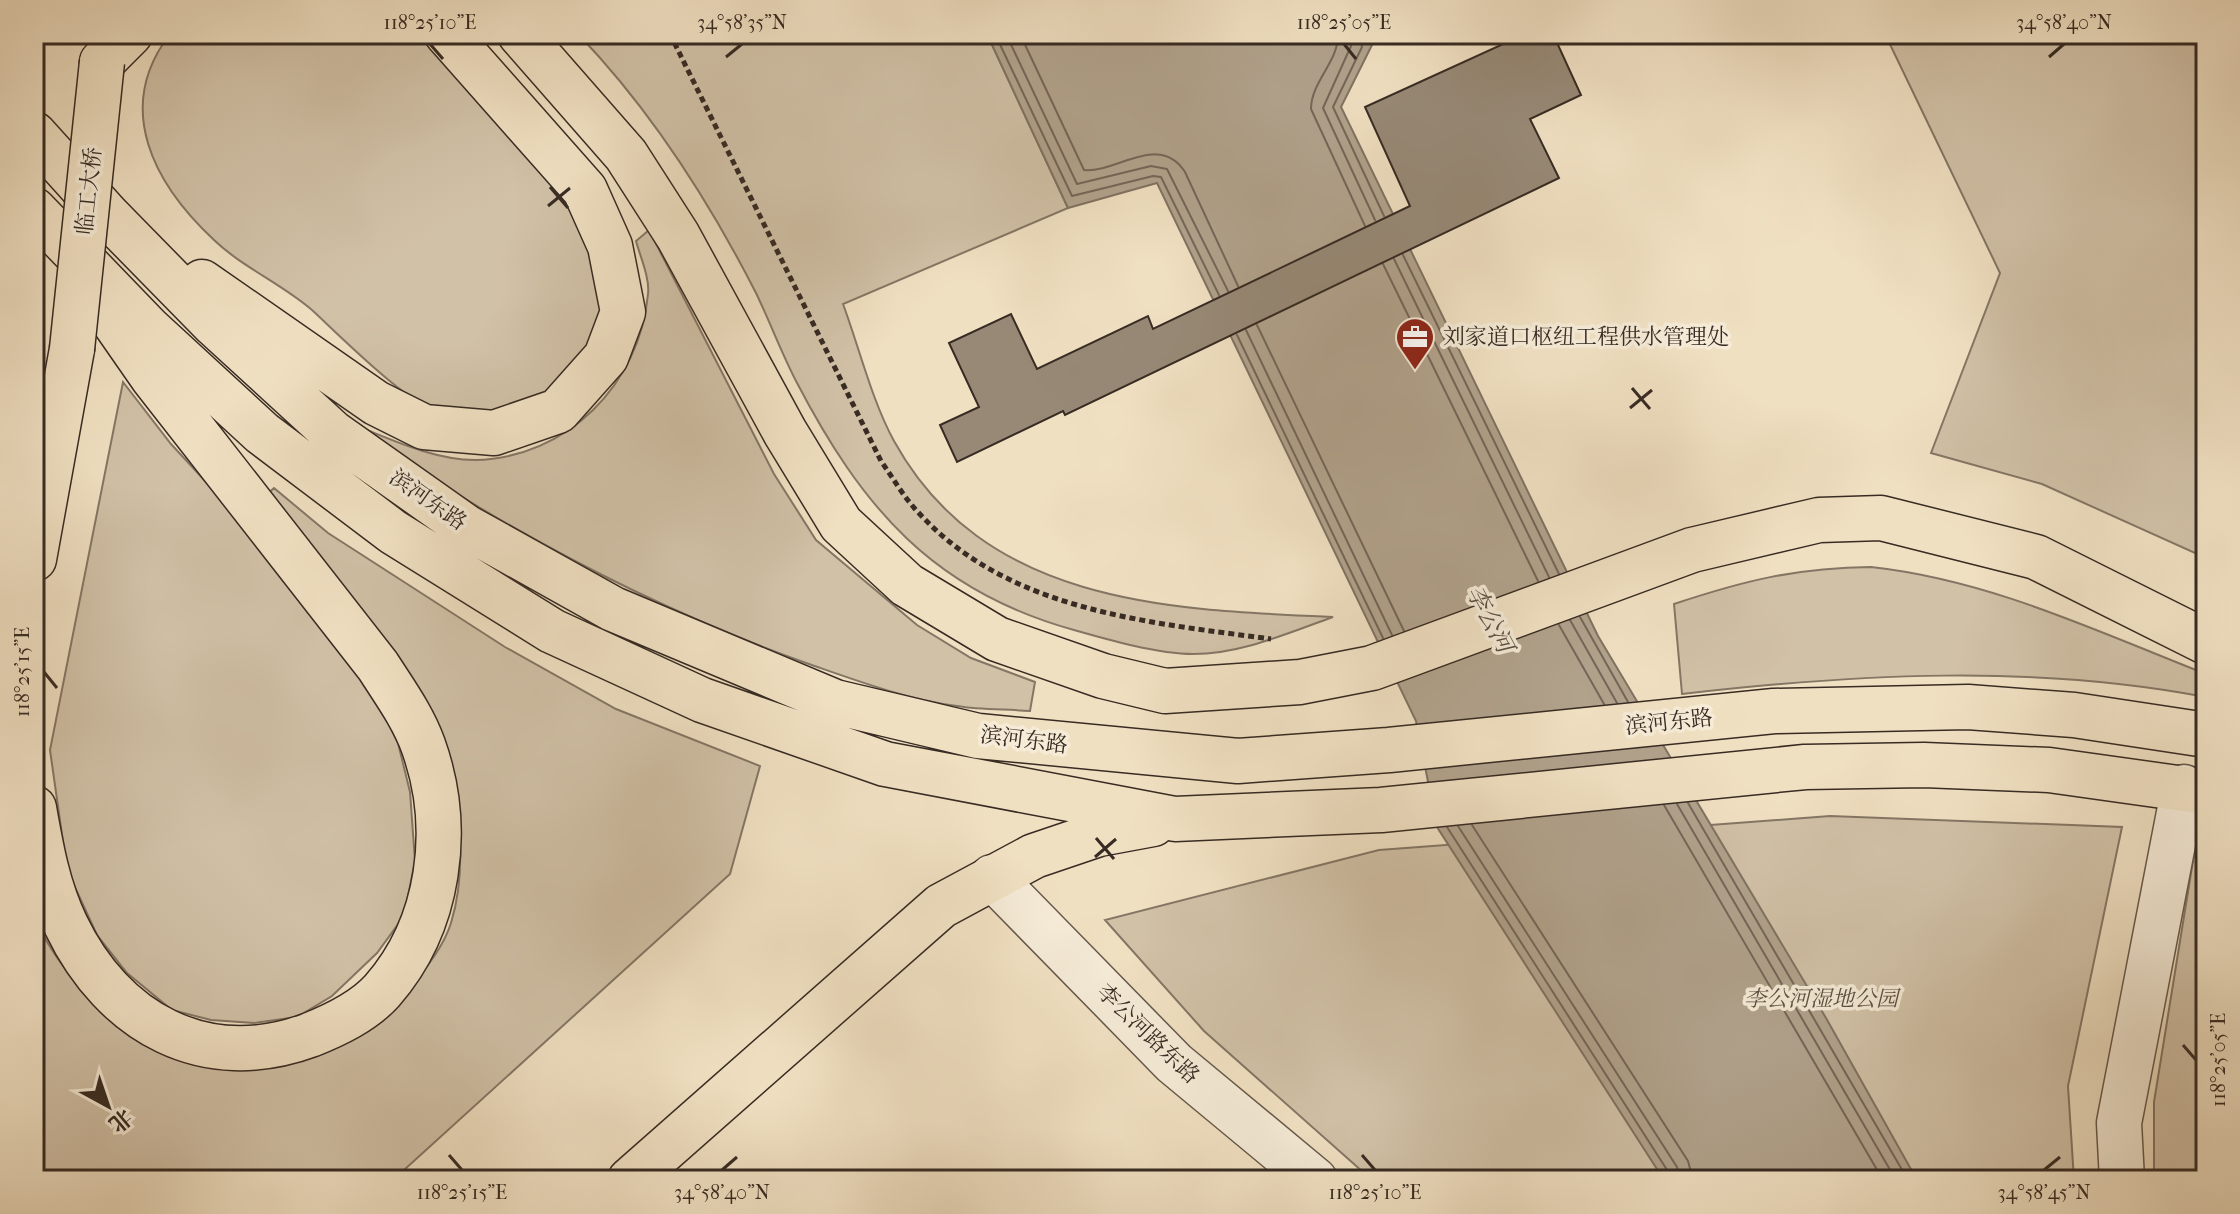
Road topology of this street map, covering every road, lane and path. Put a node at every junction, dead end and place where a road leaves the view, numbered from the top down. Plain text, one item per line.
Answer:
1 (447, 34) edge
2 (520, 34) edge
3 (670, 34) edge
4 (112, 43) edge
5 (34, 134) edge
6 (38, 214) edge
7 (108, 216) junction
8 (34, 559) edge
9 (1271, 639) dead end
10 (2206, 642) edge
11 (2206, 735) edge
12 (2195, 790) edge
13 (34, 808) edge
14 (1175, 819) junction
15 (992, 877) junction
16 (643, 1176) edge
17 (1315, 1180) edge
18 (2122, 1180) edge

1 - 7 main road
2 - 10 main road
3 - 9 path
4 - 8 main road, 临工大桥, bridge
5 - 7 main road, 滨河东路
6 - 13 main road
6 - 14 main road, 滨河东路
7 - 11 main road, 滨河东路
12 - 14 main road, 滨河东路
12 - 18 street
14 - 15 main road
15 - 16 main road
15 - 17 street, 李公河路东路

